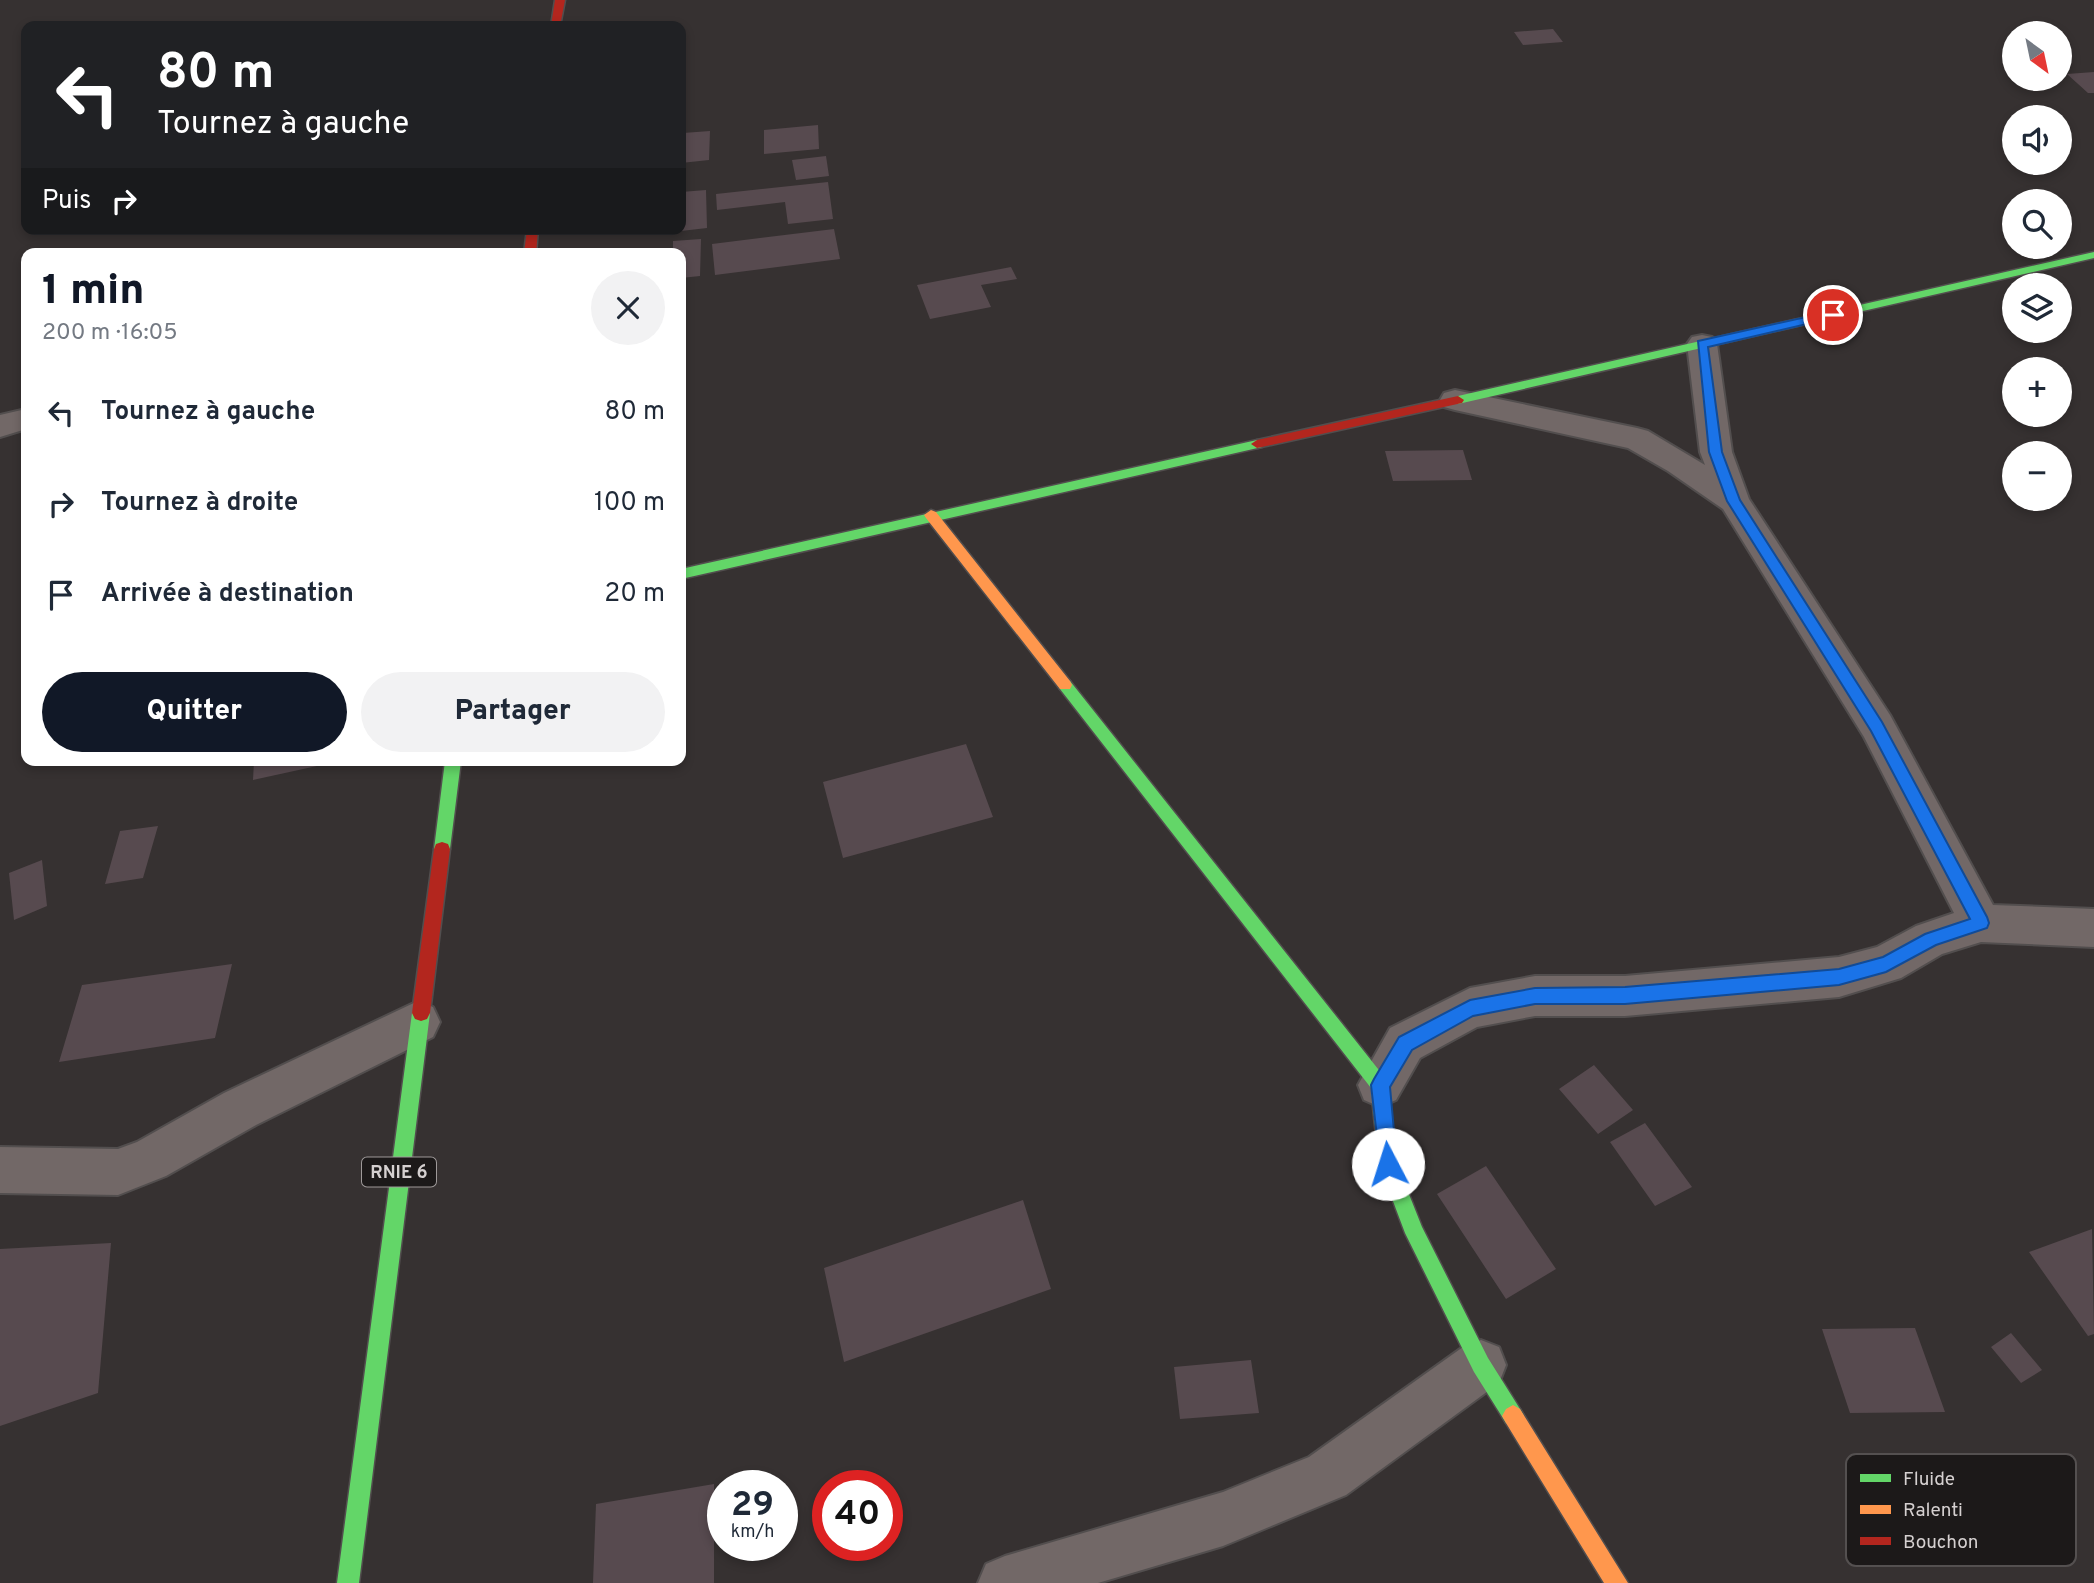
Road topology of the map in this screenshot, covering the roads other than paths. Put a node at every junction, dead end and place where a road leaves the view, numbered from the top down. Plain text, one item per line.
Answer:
1 (560, 0) edge
2 (556, 21) edge
3 (2094, 255) edge
4 (1702, 344) junction
5 (1455, 400) junction
6 (21, 420) edge
7 (0, 426) edge
8 (1734, 501) junction
9 (931, 515) junction
10 (686, 573) edge
11 (452, 766) edge
12 (1981, 923) junction
13 (2094, 928) edge
14 (418, 1022) junction
15 (1380, 1085) junction
16 (0, 1170) edge
17 (1481, 1366) junction
18 (348, 1583) edge
19 (1005, 1583) edge
20 (1617, 1583) edge

1 - 2 street
3 - 4 street
4 - 5 street
4 - 8 street
5 - 8 street
5 - 9 street
6 - 7 street
8 - 12 street
9 - 10 street
9 - 15 street
11 - 14 street, RNIE 6
12 - 13 street
12 - 15 street
14 - 16 street
14 - 18 street, RNIE 6
15 - 17 street
17 - 19 street
17 - 20 street

